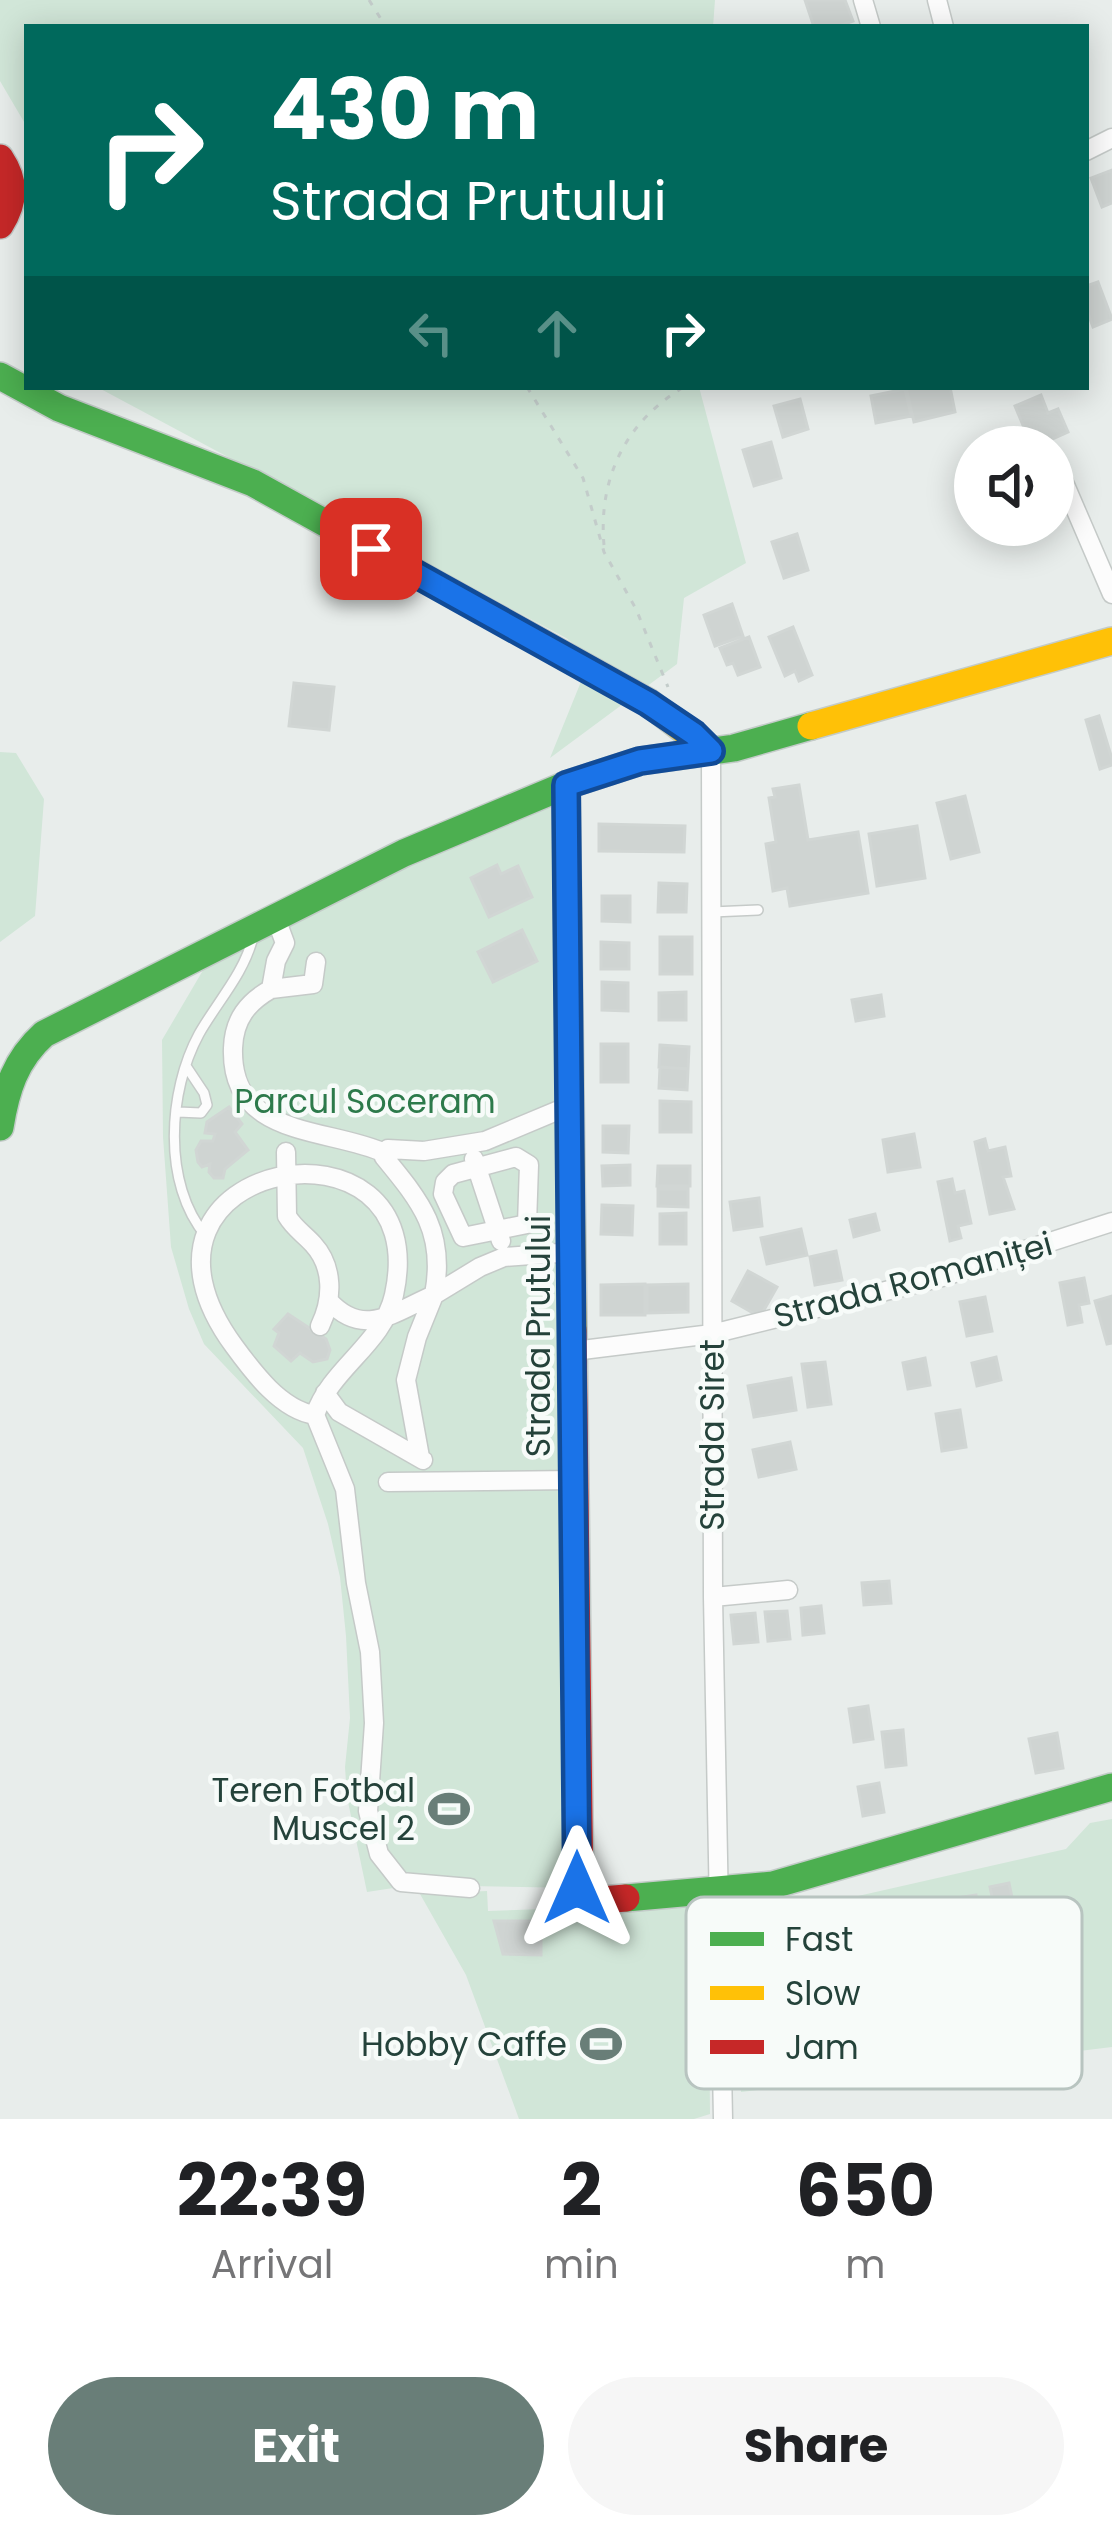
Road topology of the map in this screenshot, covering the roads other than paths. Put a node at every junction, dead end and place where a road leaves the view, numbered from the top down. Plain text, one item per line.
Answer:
1 (0, 158) edge
2 (0, 225) edge
3 (26, 390) edge
4 (1074, 506) edge
5 (1112, 594) edge
6 (1112, 641) edge
7 (711, 751) junction
8 (566, 785) junction
9 (758, 910) dead end
10 (712, 912) junction
11 (264, 921) junction
12 (316, 962) dead end
13 (271, 989) junction
14 (186, 1066) junction
15 (571, 1105) junction
16 (178, 1112) junction
17 (0, 1126) edge
18 (295, 1128) junction
19 (464, 1146) junction
20 (286, 1152) junction
21 (385, 1153) junction
22 (478, 1168) junction
23 (248, 1172) dead end
24 (287, 1173) junction
25 (1112, 1222) edge
26 (500, 1232) junction
27 (206, 1236) junction
28 (573, 1252) junction
29 (504, 1257) junction
30 (434, 1295) junction
31 (329, 1301) junction
32 (387, 1315) junction
33 (320, 1326) dead end
34 (712, 1334) junction
35 (574, 1351) junction
36 (325, 1393) junction
37 (315, 1415) junction
38 (420, 1457) junction
39 (575, 1480) junction
40 (388, 1482) dead end
41 (430, 1482) junction
42 (788, 1590) dead end
43 (713, 1597) junction
44 (1112, 1787) edge
45 (470, 1888) dead end
46 (717, 1892) junction
47 (717, 1897) edge
48 (722, 2089) edge
49 (723, 2119) edge

1 - 2 street
3 - 7 street
4 - 5 street
6 - 7 street
7 - 8 street
7 - 10 street, Strada Siret
8 - 11 street
8 - 15 street, Strada Prutului
9 - 10 lane
10 - 34 street, Strada Siret
11 - 13 street
11 - 14 lane
11 - 17 street
12 - 13 street
13 - 18 street
14 - 16 lane
14 - 16 lane
15 - 19 street
15 - 28 street, Strada Prutului
16 - 27 lane
18 - 20 street
18 - 21 street
19 - 21 street
19 - 22 street
20 - 23 street
20 - 24 street
21 - 30 street
22 - 26 street
22 - 26 street
22 - 26 street
24 - 27 street
24 - 31 street
24 - 32 street
25 - 34 street, Strada Romaniței
26 - 29 street
27 - 37 street
28 - 29 street
28 - 35 street, Strada Prutului
29 - 30 street
30 - 32 street
30 - 38 street
31 - 32 street
31 - 33 street
32 - 36 street
34 - 35 street, Strada Romaniței
34 - 43 street, Strada Siret
35 - 39 street, Strada Prutului
36 - 37 street
36 - 38 street
37 - 45 street
38 - 41 street
39 - 41 street
39 - 46 street, Strada Prutului
40 - 41 street
42 - 43 street
43 - 46 street, Strada Siret
44 - 46 street
46 - 47 street, Strada Siret
48 - 49 street, Strada Siret

